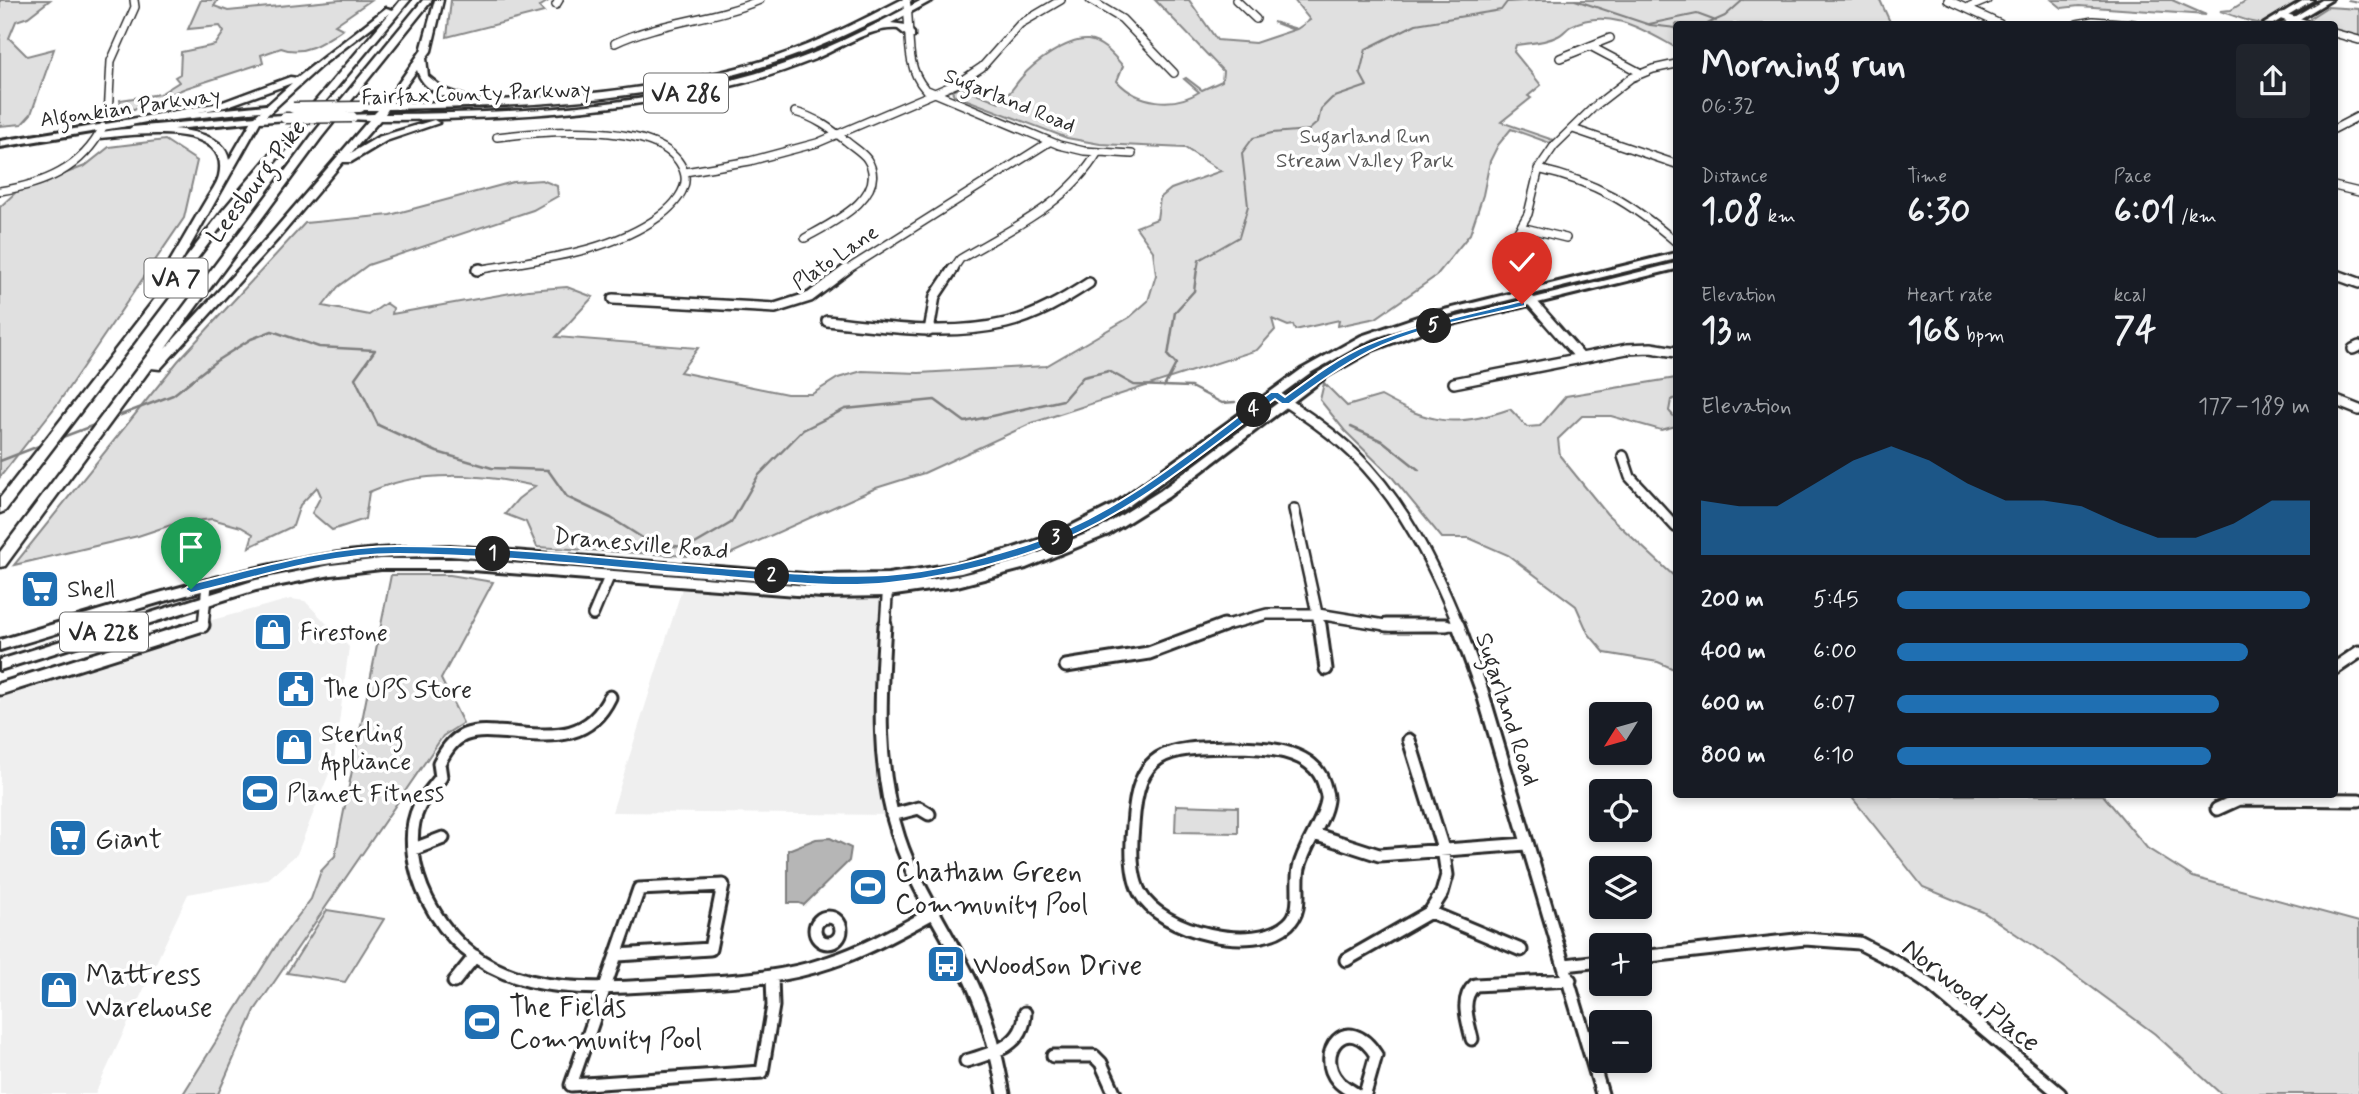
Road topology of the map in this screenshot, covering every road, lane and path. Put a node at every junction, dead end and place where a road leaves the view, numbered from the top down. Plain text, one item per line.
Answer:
1 (134, 0) edge
2 (403, 0) edge
3 (428, 0) edge
4 (439, 0) edge
5 (760, 0) edge
6 (929, 0) edge
7 (1061, 0) edge
8 (1090, 0) edge
9 (1236, 0) edge
10 (1948, 0) edge
11 (1987, 0) edge
12 (2309, 0) edge
13 (2327, 0) edge
14 (907, 3) edge
15 (1970, 7) junction
16 (1256, 19) dead end
17 (2287, 20) edge
18 (1995, 21) edge
19 (2338, 34) edge
20 (911, 35) junction
21 (1610, 38) dead end
22 (854, 39) junction
23 (2359, 40) edge
24 (615, 43) dead end
25 (1590, 46) junction
26 (422, 58) junction
27 (1560, 58) dead end
28 (318, 64) junction
29 (1673, 65) edge
30 (1174, 73) dead end
31 (1641, 73) junction
32 (934, 94) junction
33 (518, 102) junction
34 (385, 106) junction
35 (266, 108) junction
36 (794, 113) dead end
37 (108, 115) dead end
38 (511, 116) junction
39 (2359, 116) edge
40 (376, 117) junction
41 (257, 119) junction
42 (120, 124) junction
43 (2338, 126) edge
44 (1573, 129) junction
45 (101, 131) junction
46 (838, 135) junction
47 (497, 137) dead end
48 (1049, 142) junction
49 (0, 144) edge
50 (0, 152) edge
51 (1097, 152) junction
52 (1132, 154) dead end
53 (1673, 163) edge
54 (1538, 169) junction
55 (685, 172) junction
56 (222, 181) junction
57 (2338, 187) edge
58 (0, 191) edge
59 (2359, 192) edge
60 (306, 201) junction
61 (1521, 226) junction
62 (805, 238) dead end
63 (1566, 238) dead end
64 (1673, 239) edge
65 (1673, 257) edge
66 (1673, 266) edge
67 (477, 270) dead end
68 (2338, 275) edge
69 (1089, 283) dead end
70 (2359, 283) edge
71 (1527, 297) junction
72 (613, 299) dead end
73 (827, 321) dead end
74 (929, 331) junction
75 (1673, 352) edge
76 (1581, 358) junction
77 (1454, 383) dead end
78 (90, 392) junction
79 (1280, 398) junction
80 (2338, 402) edge
81 (117, 408) junction
82 (2359, 410) edge
83 (1623, 456) dead end
84 (0, 508) edge
85 (1294, 509) dead end
86 (1673, 524) edge
87 (0, 562) edge
88 (609, 577) junction
89 (207, 584) junction
90 (888, 585) junction
91 (207, 600) junction
92 (1318, 614) junction
93 (593, 615) dead end
94 (1457, 625) junction
95 (0, 645) edge
96 (2359, 652) edge
97 (0, 665) edge
98 (1066, 666) dead end
99 (2338, 666) edge
100 (1326, 669) dead end
101 (0, 689) edge
102 (610, 697) dead end
103 (1409, 740) dead end
104 (2359, 800) edge
105 (2217, 809) dead end
106 (929, 814) dead end
107 (892, 815) junction
108 (1314, 834) junction
109 (443, 838) dead end
110 (1526, 844) junction
111 (414, 849) junction
112 (1443, 849) junction
113 (935, 912) junction
114 (1430, 912) junction
115 (830, 942) dead end
116 (1521, 950) dead end
117 (618, 955) junction
118 (475, 956) junction
119 (1652, 956) edge
120 (837, 960) junction
121 (1346, 960) dead end
122 (1589, 962) edge
123 (1566, 965) junction
124 (772, 977) junction
125 (1570, 980) junction
126 (454, 982) dead end
127 (606, 988) junction
128 (1025, 1013) dead end
129 (1472, 1039) dead end
130 (996, 1052) junction
131 (1053, 1056) dead end
132 (966, 1060) dead end
133 (1004, 1094) edge
134 (1115, 1094) edge
135 (1356, 1094) edge
136 (1365, 1094) edge
137 (1602, 1094) edge
138 (2060, 1094) edge

1 - 37 street
2 - 28 highway
2 - 78 highway, Leesburg Pike / VA 7
3 - 81 highway, Leesburg Pike / VA 7
4 - 26 highway
5 - 24 street
6 - 14 highway, Fairfax County Parkway / VA 286
7 - 32 street
8 - 30 street
9 - 16 street
10 - 15 street
11 - 15 street
12 - 17 main road
13 - 17 main road
14 - 20 street, Sugarland Road
14 - 22 highway, Fairfax County Parkway / VA 286
14 - 33 highway, Fairfax County Parkway / VA 286
15 - 18 street
19 - 23 street
20 - 22 highway
20 - 32 street, Sugarland Road
21 - 25 street
22 - 38 highway, Fairfax County Parkway / VA 286
25 - 27 street
25 - 31 street
26 - 33 highway
26 - 34 highway
28 - 35 highway
28 - 42 highway
29 - 31 street
31 - 44 street
32 - 46 street
32 - 48 street, Sugarland Road
33 - 34 highway, Fairfax County Parkway / VA 286
34 - 35 highway, Fairfax County Parkway / VA 286, bridge
34 - 40 highway
35 - 41 highway
35 - 42 main road, Algonkian Parkway
36 - 46 street
38 - 40 highway, Fairfax County Parkway / VA 286
38 - 60 highway
39 - 43 street
40 - 41 highway, Fairfax County Parkway / VA 286, bridge
40 - 60 highway
41 - 45 main road, Algonkian Parkway
41 - 56 highway
42 - 45 main road, Algonkian Parkway
44 - 53 street
44 - 54 street
45 - 49 main road, Algonkian Parkway
45 - 50 main road, Algonkian Parkway
45 - 56 highway
45 - 58 street
46 - 55 street
46 - 62 street
47 - 55 street
48 - 51 street, Sugarland Road
48 - 72 street, Plato Lane
51 - 52 street, Sugarland Road
51 - 74 street
54 - 61 street
54 - 64 street
55 - 67 street
56 - 78 highway
57 - 59 street
60 - 81 highway
61 - 63 street
61 - 71 street
65 - 71 main road, Dranesville Road / VA 228
66 - 71 main road, Dranesville Road / VA 228
68 - 70 street
69 - 74 street
71 - 76 street
71 - 79 main road, Dranesville Road / VA 228
73 - 74 street
75 - 76 street
76 - 77 street
78 - 84 highway, Leesburg Pike / VA 7
79 - 90 main road, Dranesville Road / VA 228
79 - 94 street, Sugarland Road
80 - 82 street
81 - 87 highway, Leesburg Pike / VA 7
83 - 86 street
85 - 92 street
88 - 90 main road, Dranesville Road / VA 228
88 - 91 main road, Dranesville Road / VA 228
88 - 93 street
89 - 90 main road, Dranesville Road / VA 228
89 - 91 street
89 - 95 main road, Dranesville Road / VA 228
90 - 107 street
91 - 97 main road, Dranesville Road / VA 228
91 - 101 street
92 - 94 street
92 - 98 street
92 - 100 street
94 - 110 street, Sugarland Road
96 - 99 street
102 - 111 street
103 - 112 street
104 - 105 street
106 - 107 street
107 - 113 street
108 - 108 street
108 - 112 street
109 - 111 street
110 - 112 street
110 - 123 street, Sugarland Road
111 - 118 street
112 - 114 street
113 - 120 street
113 - 130 street
114 - 116 street
114 - 121 street
115 - 120 street
117 - 117 street
117 - 127 street
118 - 126 street
118 - 127 street
119 - 138 street, Norwood Place
120 - 124 street
122 - 123 street
123 - 125 street, Sugarland Road
124 - 127 street
124 - 127 street
125 - 129 street
125 - 137 street, Sugarland Road
128 - 130 street
130 - 132 street
130 - 133 street
131 - 134 street
135 - 136 street

